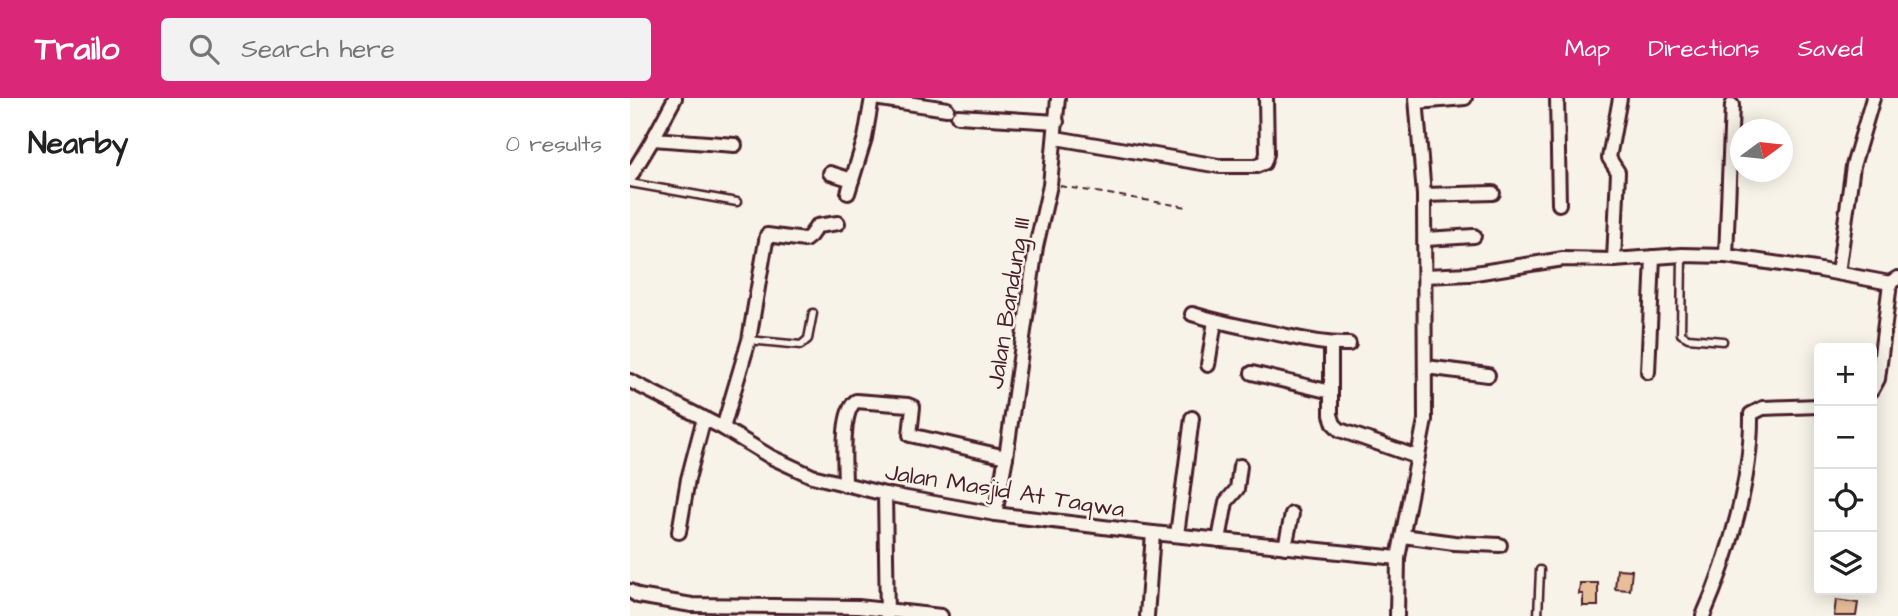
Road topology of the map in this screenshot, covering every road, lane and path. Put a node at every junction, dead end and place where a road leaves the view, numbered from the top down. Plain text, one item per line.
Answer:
1 (675, 98) edge
2 (873, 98) edge
3 (1058, 98) edge
4 (1266, 98) edge
5 (1465, 98) edge
6 (1557, 98) edge
7 (1620, 98) edge
8 (1873, 98) edge
9 (1416, 100) edge
10 (1732, 105) dead end
11 (1057, 122) junction
12 (1056, 138) junction
13 (653, 139) junction
14 (735, 145) dead end
15 (830, 173) dead end
16 (630, 177) edge
17 (852, 180) junction
18 (630, 183) edge
19 (1050, 184) junction
20 (848, 193) dead end
21 (1493, 193) dead end
22 (1424, 195) junction
23 (737, 202) dead end
24 (1559, 204) dead end
25 (1187, 207) dead end
26 (838, 223) dead end
27 (1474, 236) dead end
28 (1426, 239) junction
29 (1682, 255) junction
30 (1726, 256) junction
31 (1653, 257) junction
32 (1614, 260) junction
33 (1838, 273) junction
34 (1425, 276) junction
35 (1894, 280) edge
36 (813, 313) dead end
37 (1192, 314) dead end
38 (1215, 321) junction
39 (749, 340) junction
40 (1723, 341) dead end
41 (1349, 344) dead end
42 (1331, 345) junction
43 (1208, 365) dead end
44 (1426, 367) junction
45 (1648, 372) dead end
46 (1252, 373) dead end
47 (1488, 374) dead end
48 (1877, 381) edge
49 (630, 382) edge
50 (1331, 392) junction
51 (1814, 406) edge
52 (704, 418) junction
53 (1192, 418) dead end
54 (723, 428) junction
55 (1006, 457) junction
56 (1417, 457) junction
57 (1240, 466) dead end
58 (845, 485) junction
59 (885, 494) junction
60 (995, 513) junction
61 (1292, 514) dead end
62 (679, 532) dead end
63 (1153, 533) junction
64 (1177, 535) junction
65 (1403, 536) junction
66 (1219, 540) junction
67 (1500, 545) dead end
68 (1285, 547) junction
69 (1398, 558) junction
70 (1540, 570) dead end
71 (630, 591) edge
72 (691, 610) edge
73 (726, 611) edge
74 (887, 613) edge
75 (941, 616) edge
76 (1147, 616) edge
77 (1397, 616) edge
78 (1538, 616) edge
79 (1703, 616) edge

1 - 13 street
2 - 11 street
2 - 17 street
3 - 11 street, Jalan Bandung III
4 - 12 street
5 - 9 street
6 - 24 street
7 - 32 street
8 - 33 street
9 - 22 street
10 - 30 street
11 - 12 street, Jalan Bandung III
12 - 19 street, Jalan Bandung III
13 - 14 street
13 - 16 street
15 - 17 street
17 - 20 street
18 - 23 lane
19 - 25 path
19 - 55 street, Jalan Bandung III
21 - 22 street
22 - 28 street
26 - 39 street
27 - 28 street
28 - 34 street
29 - 30 street
29 - 31 street
29 - 40 lane
30 - 33 street
31 - 32 street
31 - 45 street
32 - 34 street
33 - 35 street
34 - 44 street
35 - 48 street
36 - 39 lane
37 - 38 street
38 - 42 street
38 - 43 street
39 - 54 street
41 - 42 street
42 - 50 street
44 - 47 street
44 - 56 street
46 - 50 street
49 - 52 street, Jalan Masjid At Taqwa
50 - 56 street
51 - 79 street
52 - 54 street, Jalan Masjid At Taqwa
52 - 62 street
53 - 64 street
54 - 58 street, Jalan Masjid At Taqwa
55 - 58 street
55 - 60 street, Jalan Bandung III
56 - 65 street
57 - 66 street
58 - 59 street, Jalan Masjid At Taqwa
59 - 60 street, Jalan Masjid At Taqwa
59 - 74 street
60 - 63 street, Jalan Masjid At Taqwa
61 - 68 street
63 - 64 street, Jalan Masjid At Taqwa
63 - 76 street
64 - 66 street, Jalan Masjid At Taqwa
65 - 67 street
65 - 69 street
66 - 68 street, Jalan Masjid At Taqwa
68 - 69 street, Jalan Masjid At Taqwa
69 - 77 street
70 - 78 lane
71 - 72 street
72 - 73 street
73 - 74 street
74 - 75 street

